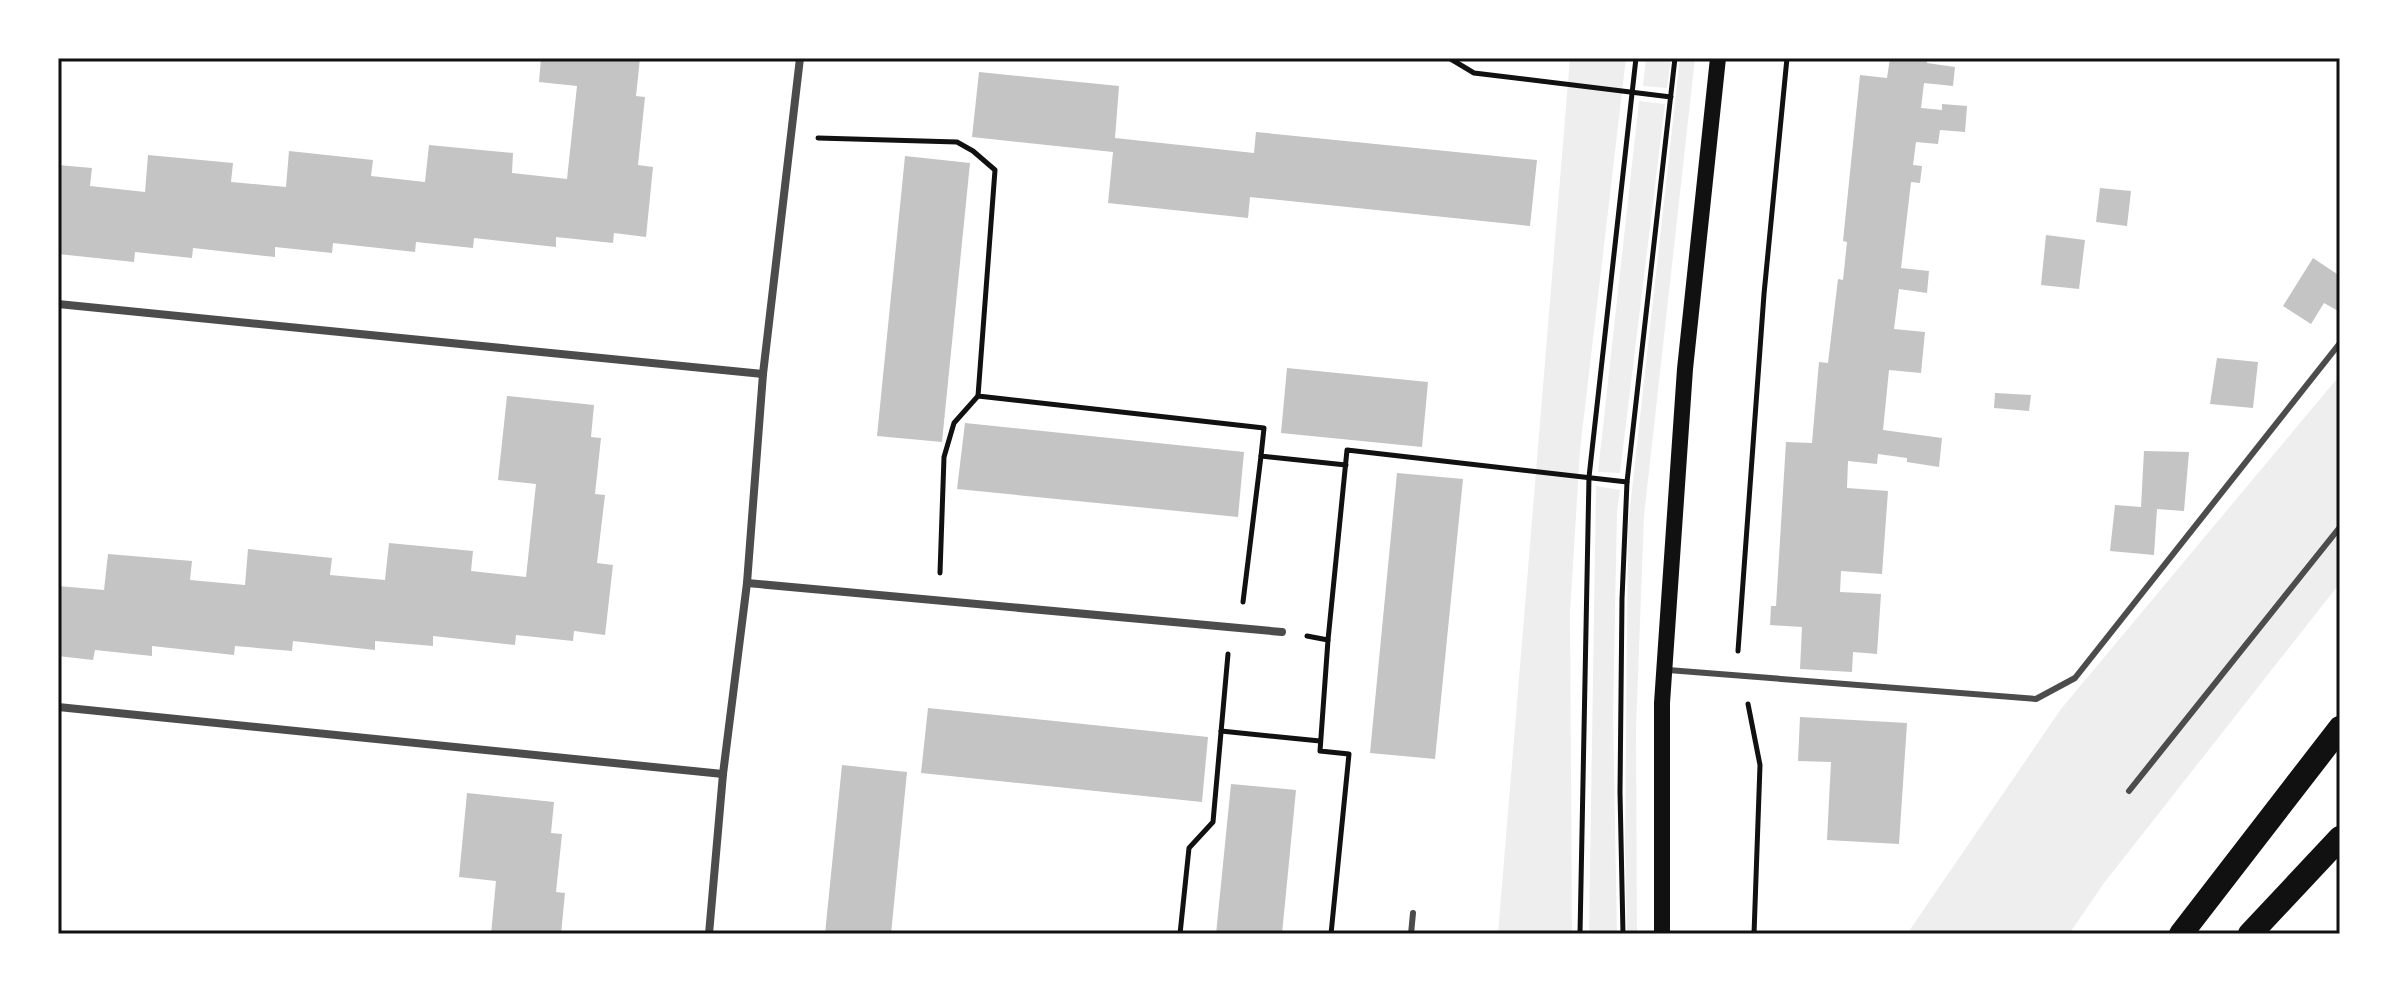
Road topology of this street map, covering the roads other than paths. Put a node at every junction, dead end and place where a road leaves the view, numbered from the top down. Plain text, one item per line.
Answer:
1 (800, 58) edge
2 (1718, 58) edge
3 (58, 304) edge
4 (2340, 343) edge
5 (763, 374) junction
6 (2340, 527) edge
7 (747, 583) junction
8 (1282, 632) road end
9 (1664, 670) junction
10 (58, 707) edge
11 (2340, 728) edge
12 (723, 774) junction
13 (2129, 791) dead end
14 (2340, 838) edge
15 (1413, 913) dead end
16 (709, 934) edge
17 (1411, 934) edge
18 (1662, 934) edge
19 (2181, 934) edge
20 (2250, 934) edge

1 - 5 street
2 - 9 main road
3 - 5 street
4 - 9 lane
5 - 7 street
6 - 13 lane
7 - 8 street
7 - 12 street
9 - 18 main road
10 - 12 street
11 - 19 highway
12 - 16 street
14 - 20 highway
15 - 17 lane

